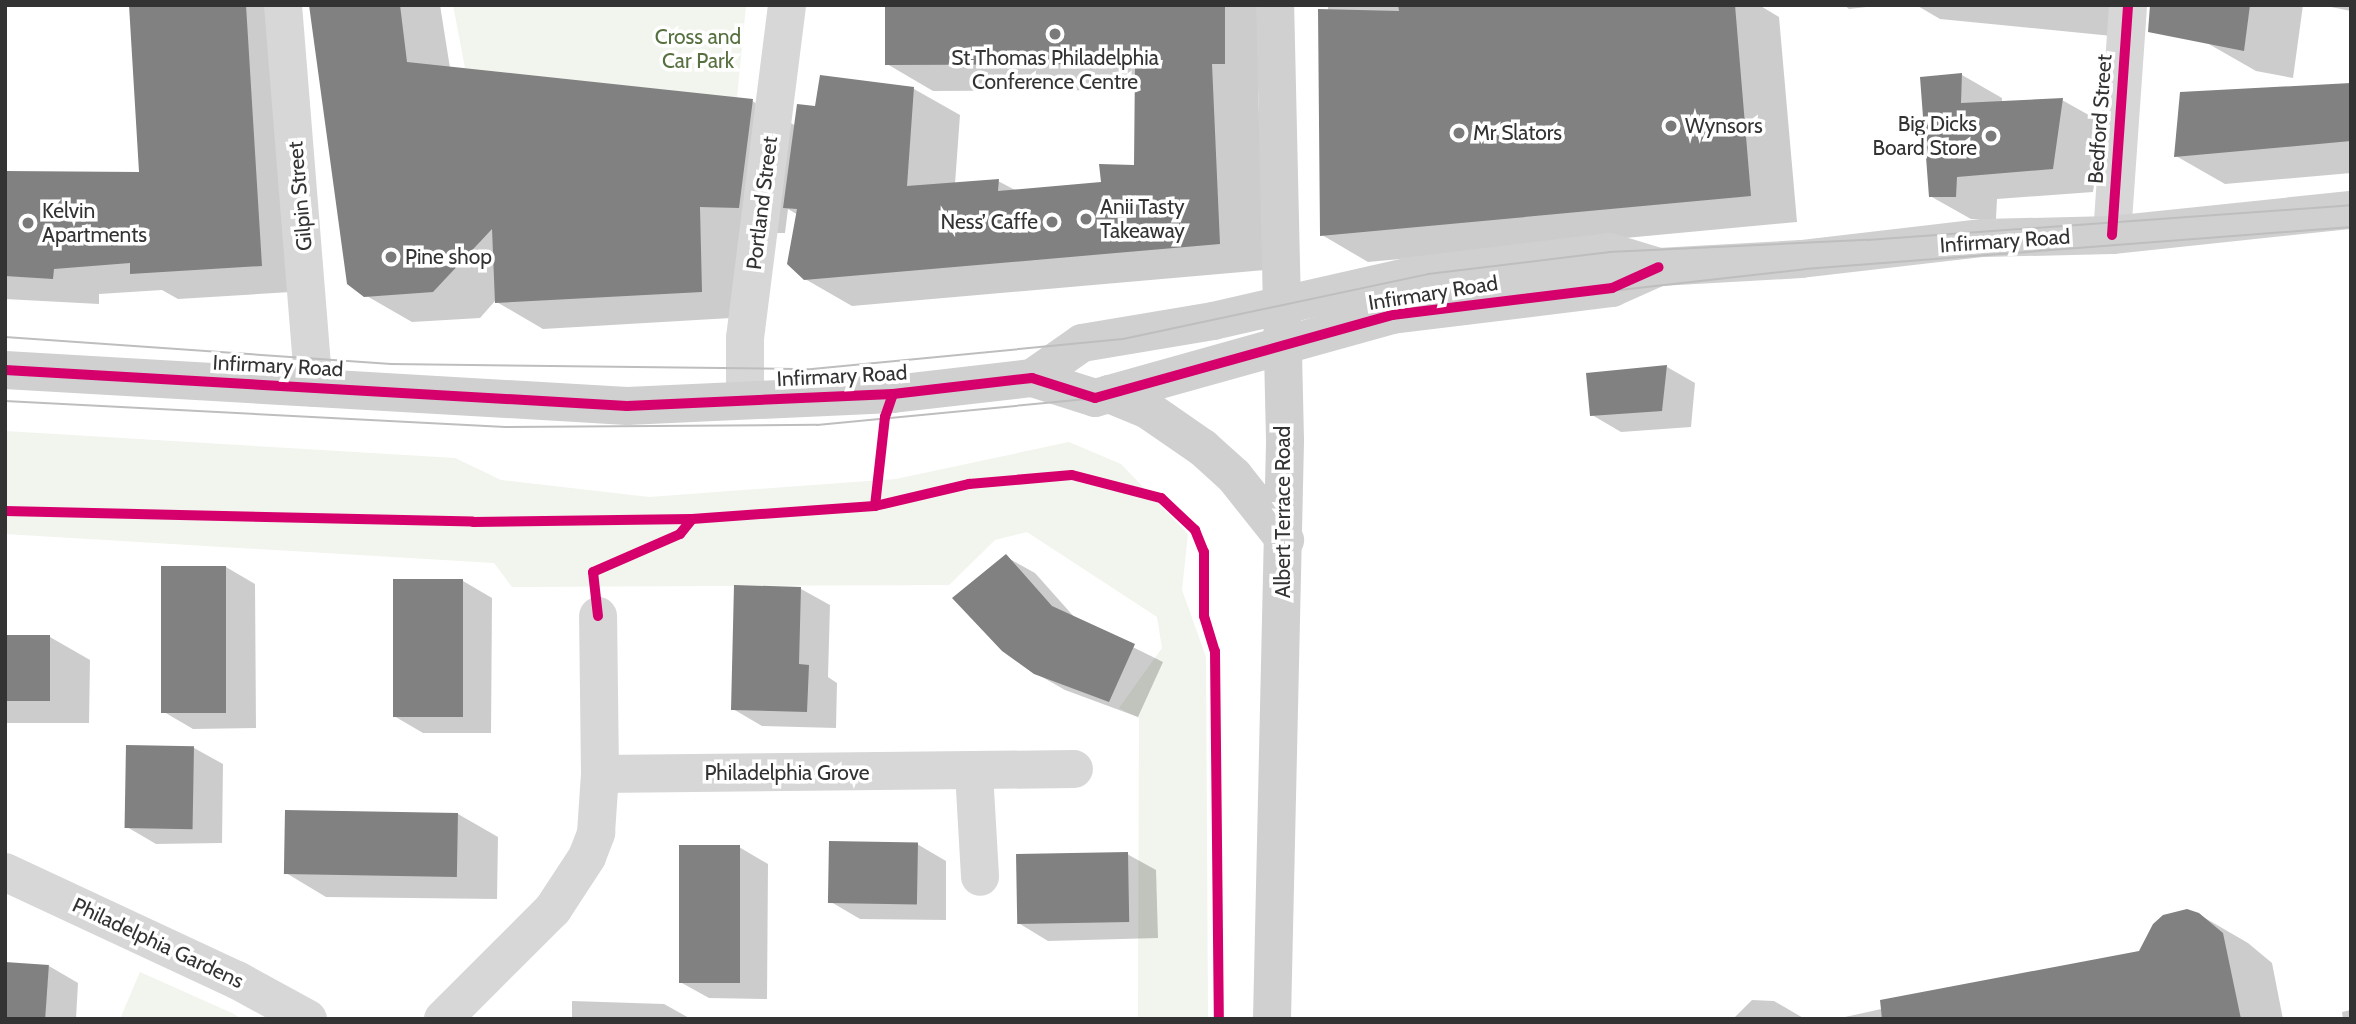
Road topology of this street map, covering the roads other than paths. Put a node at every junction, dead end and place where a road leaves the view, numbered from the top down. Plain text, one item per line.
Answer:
1 (283, 5) edge
2 (787, 5) edge
3 (1275, 5) edge
4 (2129, 5) edge
5 (2351, 210) edge
6 (2112, 235) junction
7 (1659, 267) junction
8 (1285, 302) junction
9 (1285, 345) junction
10 (5, 370) edge
11 (1032, 378) junction
12 (314, 388) junction
13 (1109, 394) junction
14 (746, 400) junction
15 (1285, 540) junction
16 (598, 616) dead end
17 (1074, 769) dead end
18 (974, 772) junction
19 (600, 774) junction
20 (5, 872) edge
21 (980, 877) dead end
22 (308, 1019) edge
23 (443, 1019) edge
24 (1272, 1019) edge

1 - 12 street, Gilpin Street
2 - 14 street, Portland Street
3 - 8 street, Albert Terrace Road
4 - 6 street, Bedford Street
5 - 6 street, Infirmary Road
6 - 7 street, Infirmary Road
7 - 8 street, Infirmary Road
7 - 9 street, Infirmary Road
8 - 9 street, Albert Terrace Road
8 - 11 street, Infirmary Road
9 - 13 street, Infirmary Road
9 - 15 street, Albert Terrace Road
10 - 12 street, Infirmary Road
11 - 13 street, Infirmary Road
11 - 14 street, Infirmary Road
12 - 14 street, Infirmary Road
13 - 15 street
15 - 24 street, Albert Terrace Road
16 - 19 street
17 - 18 street, Philadelphia Grove
18 - 19 street, Philadelphia Grove
18 - 21 street
19 - 23 street
20 - 22 street, Philadelphia Gardens

